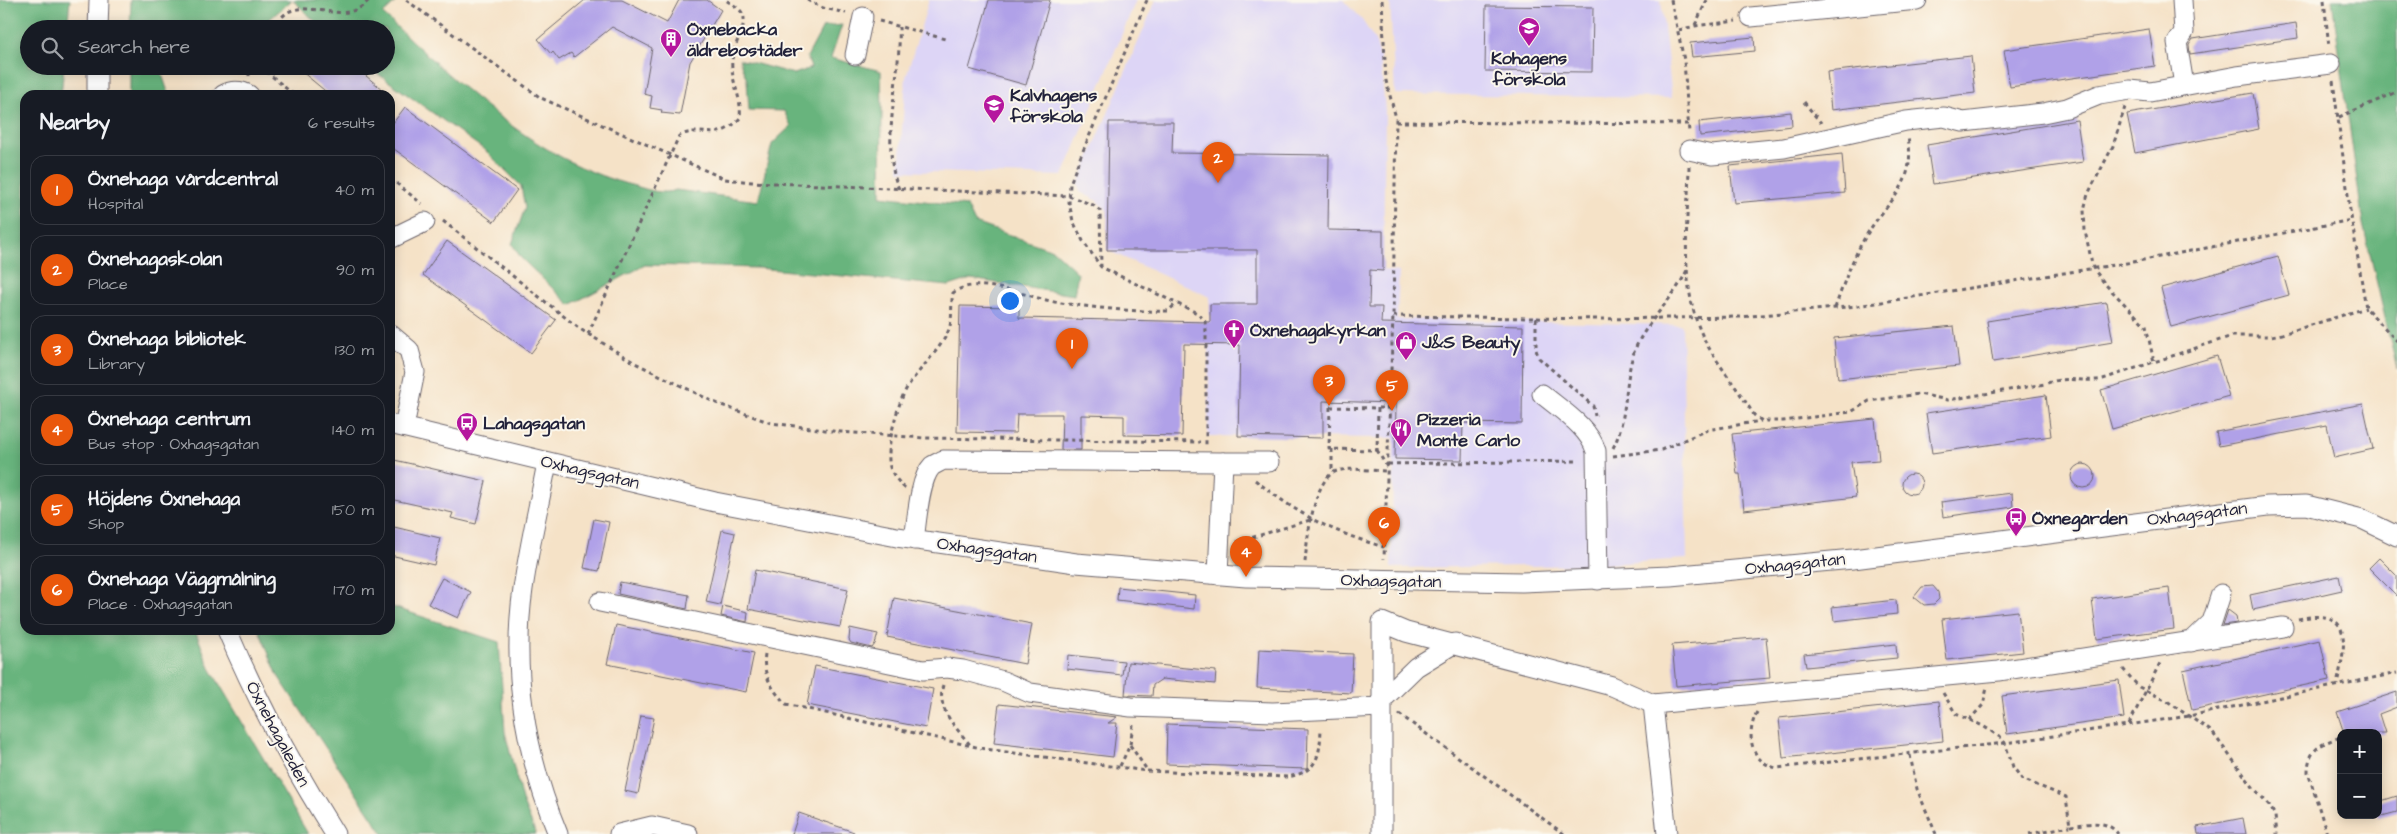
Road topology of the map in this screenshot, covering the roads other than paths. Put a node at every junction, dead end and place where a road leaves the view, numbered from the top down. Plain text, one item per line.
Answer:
1 (99, 0) edge
2 (1917, 0) edge
3 (2182, 0) edge
4 (863, 17) road end
5 (1751, 17) road end
6 (98, 20) edge
7 (855, 55) dead end
8 (2331, 64) road end
9 (97, 75) edge
10 (2184, 86) junction
11 (97, 90) edge
12 (1689, 150) road end
13 (428, 214) road end
14 (395, 236) edge
15 (395, 337) edge
16 (1542, 394) dead end
17 (397, 426) edge
18 (1221, 462) junction
19 (1268, 462) dead end
20 (548, 463) junction
21 (2397, 536) edge
22 (914, 540) junction
23 (1218, 575) junction
24 (1598, 580) junction
25 (2221, 594) dead end
26 (600, 602) dead end
27 (2283, 627) road end
28 (229, 635) edge
29 (2190, 642) junction
30 (1455, 643) junction
31 (1381, 704) junction
32 (1653, 704) junction
33 (684, 832) edge
34 (335, 834) edge
35 (558, 834) edge
36 (619, 834) edge
37 (1382, 834) edge
38 (1667, 834) edge

1 - 6 street
2 - 5 street
3 - 10 street
4 - 7 street
8 - 10 street
9 - 11 street
10 - 12 street
13 - 14 street
15 - 17 street
16 - 24 street
17 - 20 street, Oxhagsgatan
18 - 19 street
18 - 22 street
18 - 23 street
20 - 22 street, Oxhagsgatan
20 - 35 street
21 - 24 street, Oxhagsgatan
22 - 23 street, Oxhagsgatan
23 - 24 street, Oxhagsgatan
25 - 29 street
26 - 31 street
27 - 29 street
28 - 34 street, Öxnehagaleden
29 - 32 street
30 - 31 street
30 - 31 street
30 - 32 street
31 - 37 street
32 - 38 street
33 - 36 street

